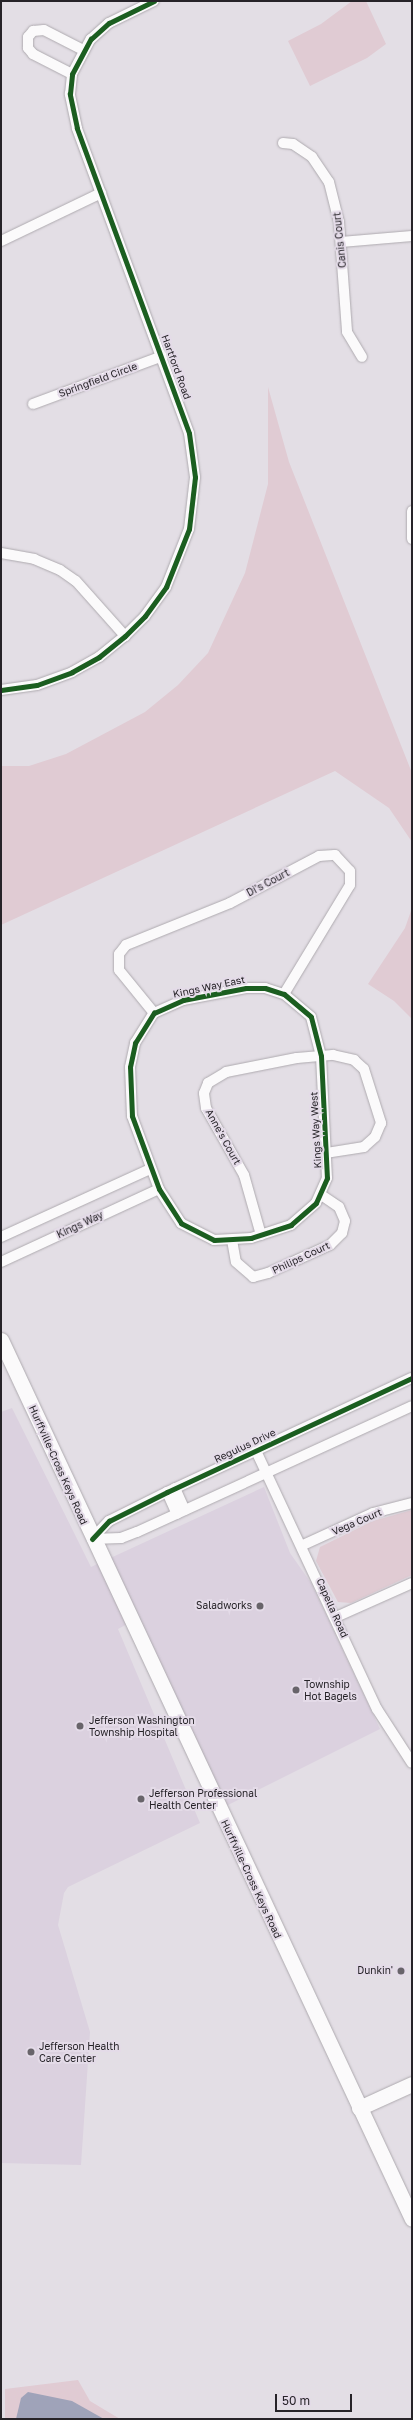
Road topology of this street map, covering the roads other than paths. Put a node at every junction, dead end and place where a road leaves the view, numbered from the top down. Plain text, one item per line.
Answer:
1 (154, 1) edge
2 (83, 50) junction
3 (72, 74) junction
4 (283, 143) dead end
5 (101, 193) junction
6 (412, 236) edge
7 (1, 241) edge
8 (341, 242) junction
9 (163, 356) junction
10 (362, 357) dead end
11 (33, 404) dead end
12 (412, 511) edge
13 (412, 540) edge
14 (1, 554) edge
15 (124, 636) junction
16 (1, 690) edge
17 (284, 994) junction
18 (154, 1013) junction
19 (321, 1056) junction
20 (328, 1152) junction
21 (150, 1169) junction
22 (159, 1189) junction
23 (321, 1195) junction
24 (261, 1235) junction
25 (1, 1237) edge
26 (232, 1240) junction
27 (1, 1262) edge
28 (1, 1340) edge
29 (412, 1378) edge
30 (412, 1406) edge
31 (256, 1450) junction
32 (267, 1473) junction
33 (171, 1490) junction
34 (412, 1503) edge
35 (181, 1512) junction
36 (92, 1539) junction
37 (303, 1545) junction
38 (412, 1583) edge
39 (336, 1617) junction
40 (412, 1763) edge
41 (412, 2084) edge
42 (359, 2108) junction
43 (412, 2219) edge

1 - 2 street, Hartford Road
2 - 3 street, Hartford Road
2 - 3 street
3 - 5 street, Hartford Road
4 - 8 street, Canis Court
5 - 7 street
5 - 9 street, Hartford Road
6 - 8 street
8 - 10 street, Canis Court
9 - 11 street, Springfield Circle
9 - 15 street, Hartford Road
12 - 13 street
14 - 15 street
15 - 16 street, Hartford Road
17 - 18 street, Kings Way East
17 - 18 street, Di's Court
17 - 19 street, Kings Way East
18 - 21 street
19 - 20 street, Kings Way West
19 - 20 street
19 - 24 street, Anne's Court
20 - 23 street, Kings Way West
21 - 22 street
21 - 25 street
22 - 26 street
22 - 27 street, Kings Way
23 - 24 street
23 - 26 street, Philips Court
24 - 26 street
28 - 36 main road, Hurffville-Cross Keys Road
29 - 31 street, Regulus Drive
30 - 32 street
31 - 32 street, Capella Road
31 - 33 street, Regulus Drive
32 - 35 street
32 - 37 street, Capella Road
33 - 35 street
33 - 36 street, Regulus Drive
34 - 37 street, Vega Court
35 - 36 street
36 - 42 main road, Hurffville-Cross Keys Road
37 - 39 street, Capella Road
38 - 39 street
39 - 40 street, Capella Road
41 - 42 main road
42 - 43 main road, Hurffville-Cross Keys Road

